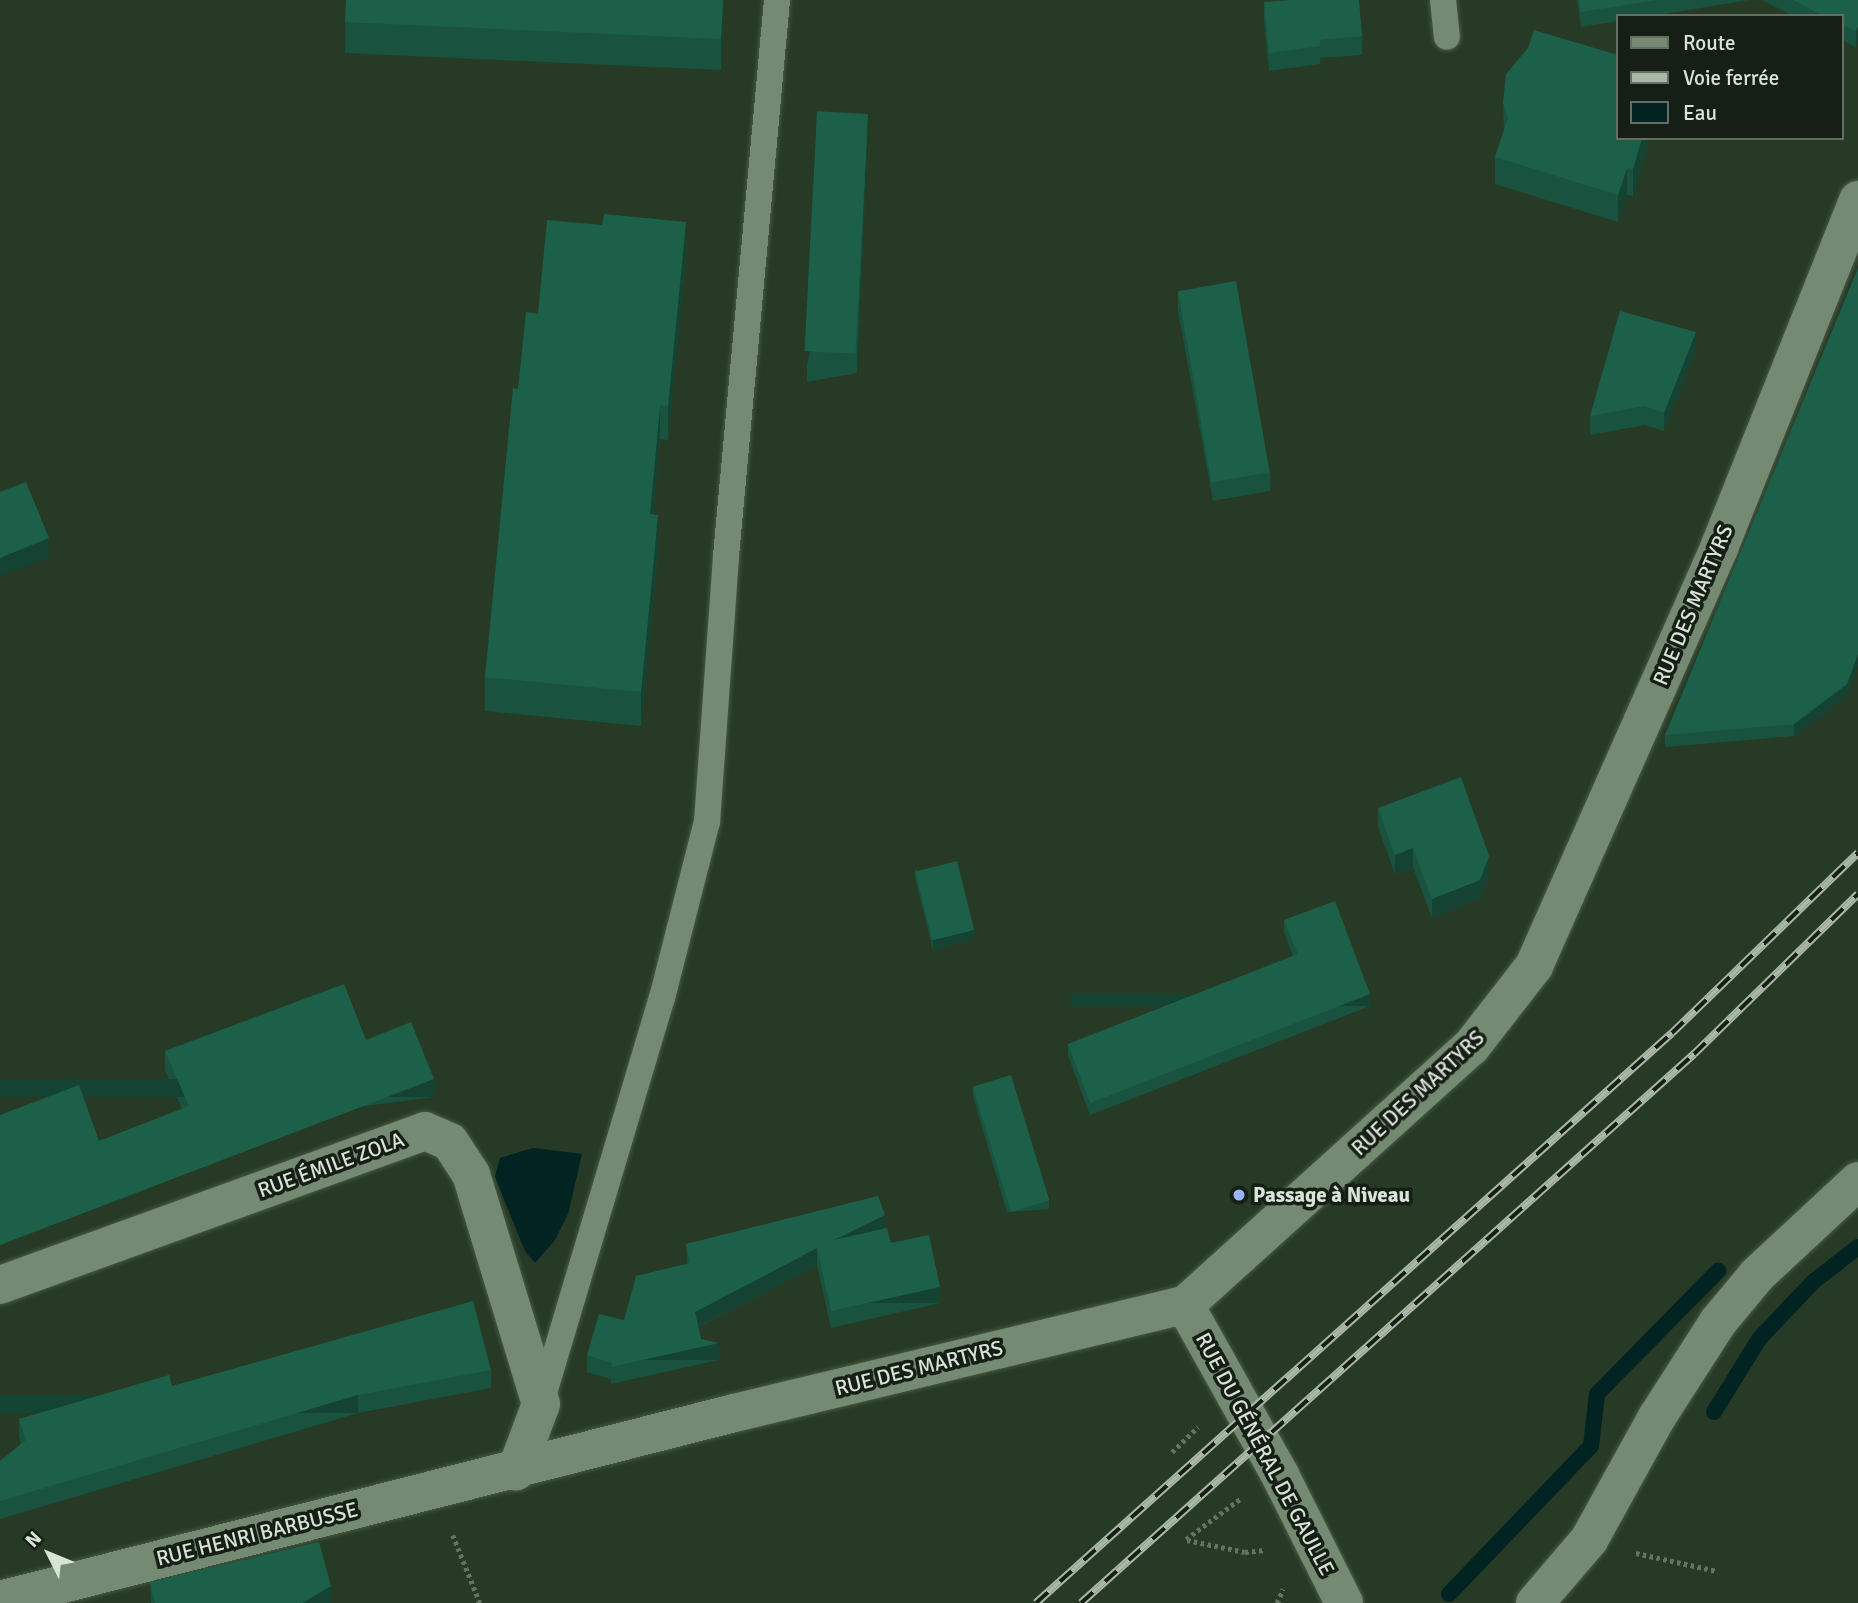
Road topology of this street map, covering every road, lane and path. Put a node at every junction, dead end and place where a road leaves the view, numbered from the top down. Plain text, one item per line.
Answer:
1 (777, 0) edge
2 (1443, 0) edge
3 (1447, 37) dead end
4 (1858, 201) edge
5 (1858, 1164) edge
6 (1858, 1181) edge
7 (1822, 1213) junction
8 (0, 1285) edge
9 (1185, 1305) junction
10 (541, 1405) junction
11 (516, 1471) junction
12 (1277, 1471) junction
13 (435, 1488) junction
14 (1588, 1540) junction
15 (1314, 1545) junction
16 (1717, 1571) dead end
17 (0, 1600) edge
18 (480, 1603) edge
19 (1344, 1603) edge
20 (1535, 1603) edge

1 - 10 lane
2 - 3 lane
4 - 9 street, RUE DES MARTYRS
5 - 7 street
6 - 7 street
7 - 14 street
8 - 10 street, RUE ÉMILE ZOLA
9 - 11 street, RUE DES MARTYRS
9 - 12 street, RUE DU GÉNÉRAL DE GAULLE
10 - 11 street
11 - 13 street, RUE HENRI BARBUSSE
12 - 15 street, RUE DU GÉNÉRAL DE GAULLE
12 - 15 path
13 - 17 street, RUE HENRI BARBUSSE
13 - 18 path
14 - 16 path
14 - 20 street
15 - 19 street, RUE DU GÉNÉRAL DE GAULLE

